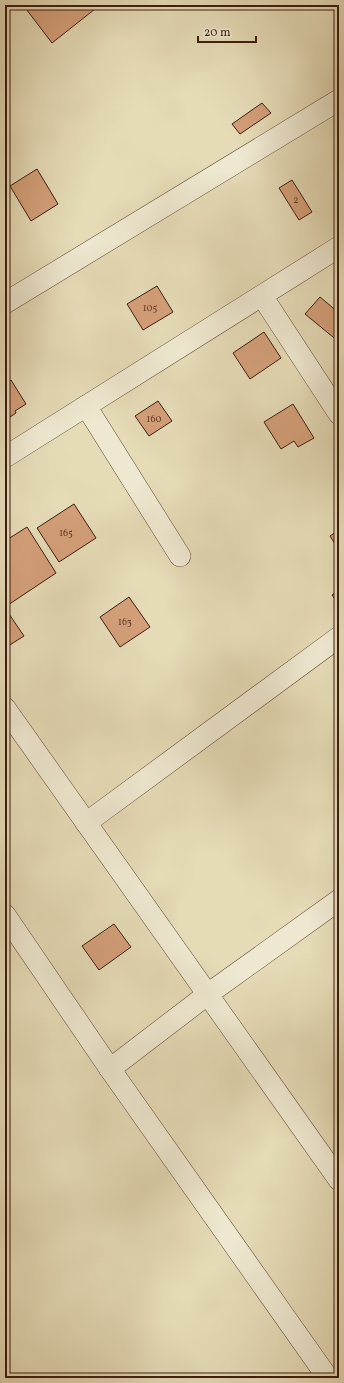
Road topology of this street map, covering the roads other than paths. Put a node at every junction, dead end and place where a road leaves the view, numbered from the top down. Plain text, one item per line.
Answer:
1 (339, 100) edge
2 (339, 247) edge
3 (262, 296) junction
4 (5, 303) edge
5 (86, 406) junction
6 (339, 414) edge
7 (5, 457) edge
8 (180, 556) dead end
9 (339, 637) edge
10 (5, 708) edge
11 (86, 823) junction
12 (339, 900) edge
13 (5, 915) edge
14 (208, 994) junction
15 (110, 1069) junction
16 (336, 1168) edge
17 (328, 1378) edge

1 - 4 street
2 - 3 street
3 - 5 street
3 - 6 street
5 - 7 street
5 - 8 street
9 - 11 street
10 - 11 street
11 - 14 street
12 - 14 street
13 - 15 street
14 - 15 street
14 - 16 street
15 - 17 street

